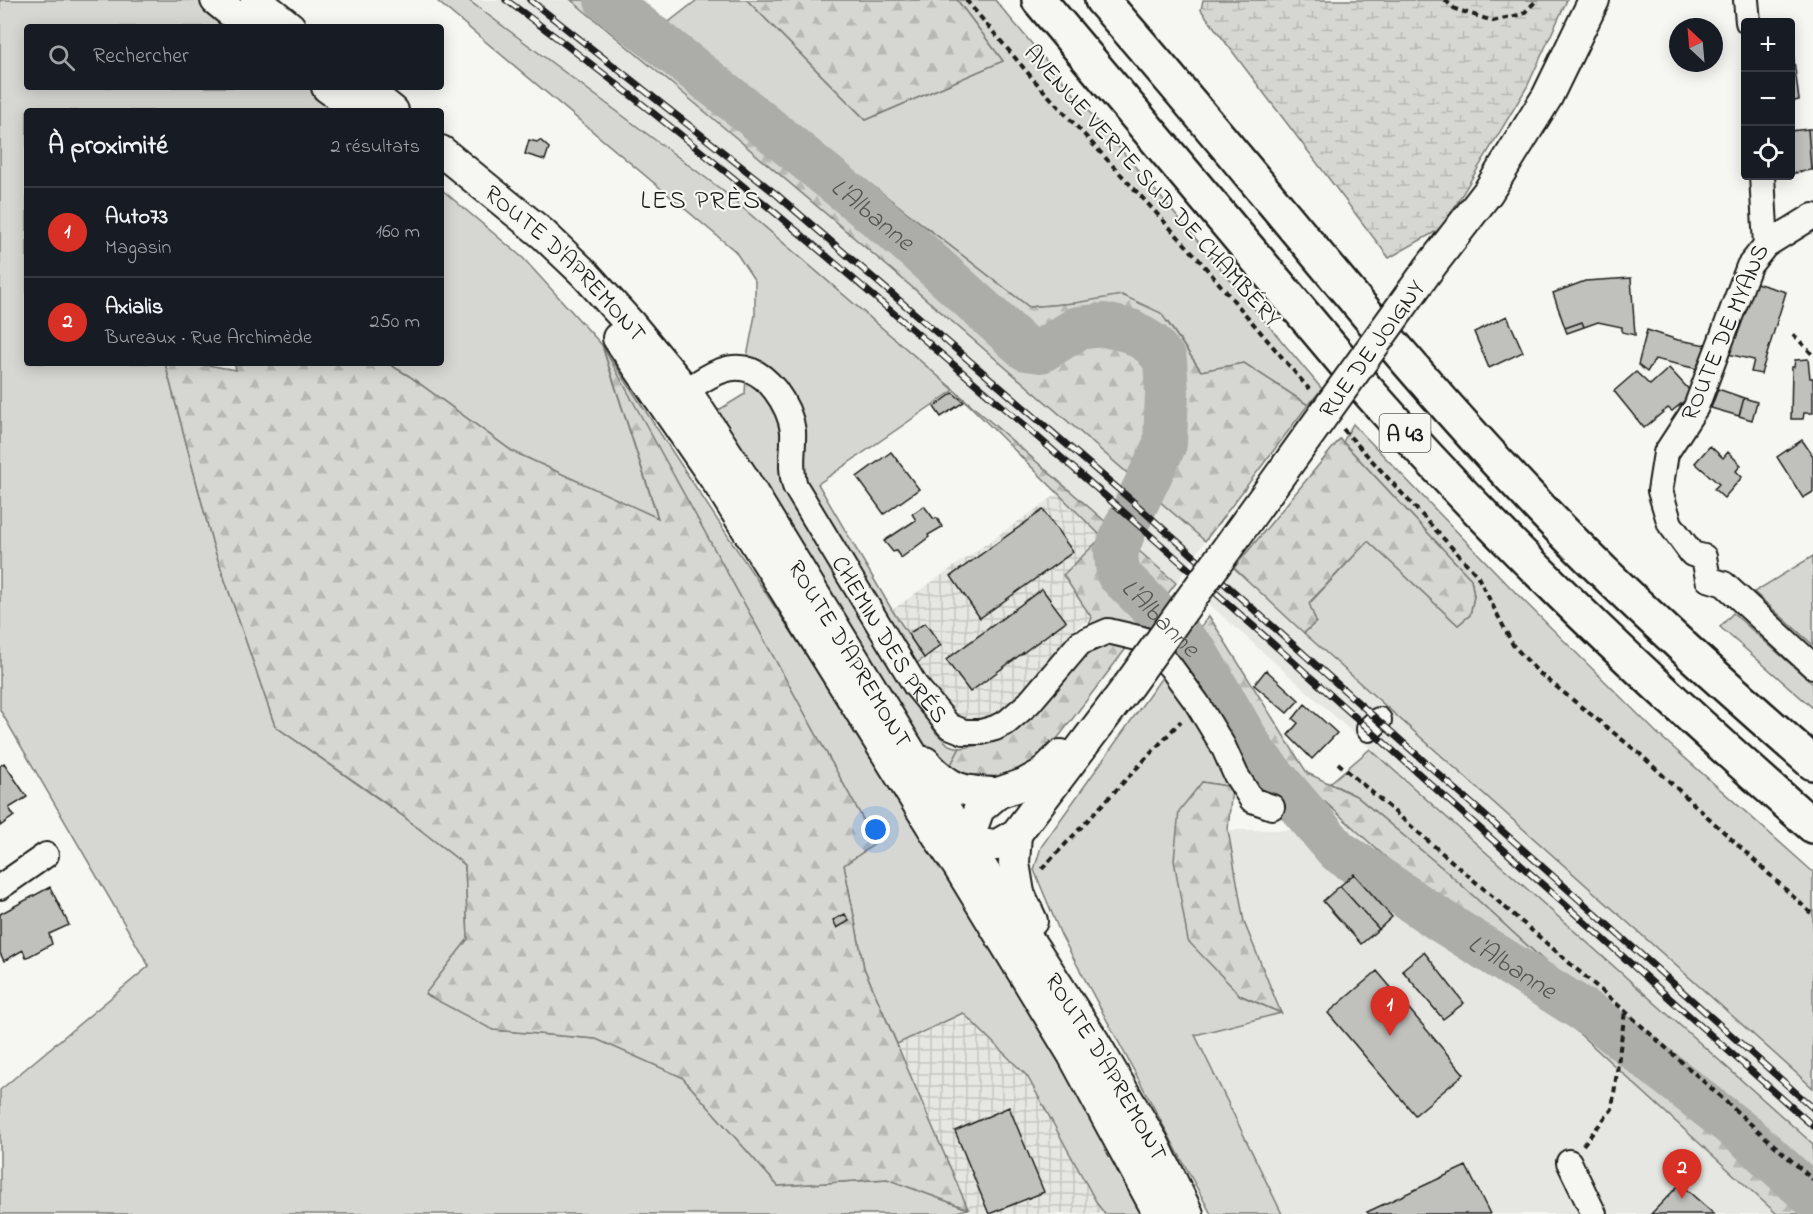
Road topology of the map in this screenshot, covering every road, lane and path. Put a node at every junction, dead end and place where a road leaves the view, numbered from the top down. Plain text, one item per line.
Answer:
1 (216, 0) edge
2 (966, 0) edge
3 (1039, 0) edge
4 (1102, 0) edge
5 (1445, 0) edge
6 (1538, 0) edge
7 (1594, 0) edge
8 (1746, 0) edge
9 (255, 15) edge
10 (1748, 18) edge
11 (281, 24) edge
12 (331, 90) edge
13 (367, 90) edge
14 (356, 108) edge
15 (389, 108) edge
16 (444, 152) edge
17 (444, 174) edge
18 (1762, 180) edge
19 (1813, 216) edge
20 (1766, 245) junction
21 (1793, 334) dead end
22 (1813, 355) edge
23 (1313, 394) dead end
24 (675, 398) junction
25 (1342, 428) dead end
26 (1813, 666) edge
27 (1128, 686) junction
28 (1197, 703) junction
29 (903, 738) junction
30 (1338, 763) dead end
31 (1813, 763) edge
32 (998, 793) junction
33 (1272, 807) dead end
34 (1813, 826) edge
35 (1016, 834) junction
36 (955, 850) junction
37 (46, 855) dead end
38 (0, 886) edge
39 (1019, 893) junction
40 (1813, 915) edge
41 (1625, 1011) junction
42 (1095, 1043) junction
43 (1569, 1162) joint
44 (1813, 1179) edge
45 (1160, 1214) edge
46 (1188, 1214) edge
47 (1594, 1214) edge

1 - 9 main road
2 - 23 path, AVENUE VERTE SUD DE CHAMBÉRY
3 - 34 highway, A 43
4 - 31 highway, A 43
5 - 6 path
7 - 27 main road, RUE DE JOIGNY, bridge
8 - 10 street
9 - 11 main road
12 - 14 main road
13 - 15 main road
16 - 24 main road, ROUTE D'APREMONT
17 - 24 main road, ROUTE D'APREMONT
18 - 20 street, ROUTE DE MYANS
19 - 20 street
20 - 26 street, ROUTE DE MYANS
21 - 22 path
24 - 28 street, CHEMIN DES PRÉS
24 - 29 main road, ROUTE D'APREMONT
24 - 36 main road, ROUTE D'APREMONT
25 - 40 path
27 - 32 main road, RUE DE JOIGNY
27 - 35 main road, RUE DE JOIGNY
28 - 33 street, CHEMIN DES PRÉS
28 - 39 path
29 - 32 main road, RUE DE JOIGNY
29 - 36 main road, ROUTE D'APREMONT
30 - 41 path
32 - 36 main road, RUE DE JOIGNY
35 - 36 main road
35 - 39 main road
36 - 42 main road, ROUTE D'APREMONT
36 - 45 main road, ROUTE D'APREMONT
37 - 38 street
39 - 42 main road
41 - 43 path
41 - 44 path
42 - 46 main road, ROUTE D'APREMONT
43 - 47 street

